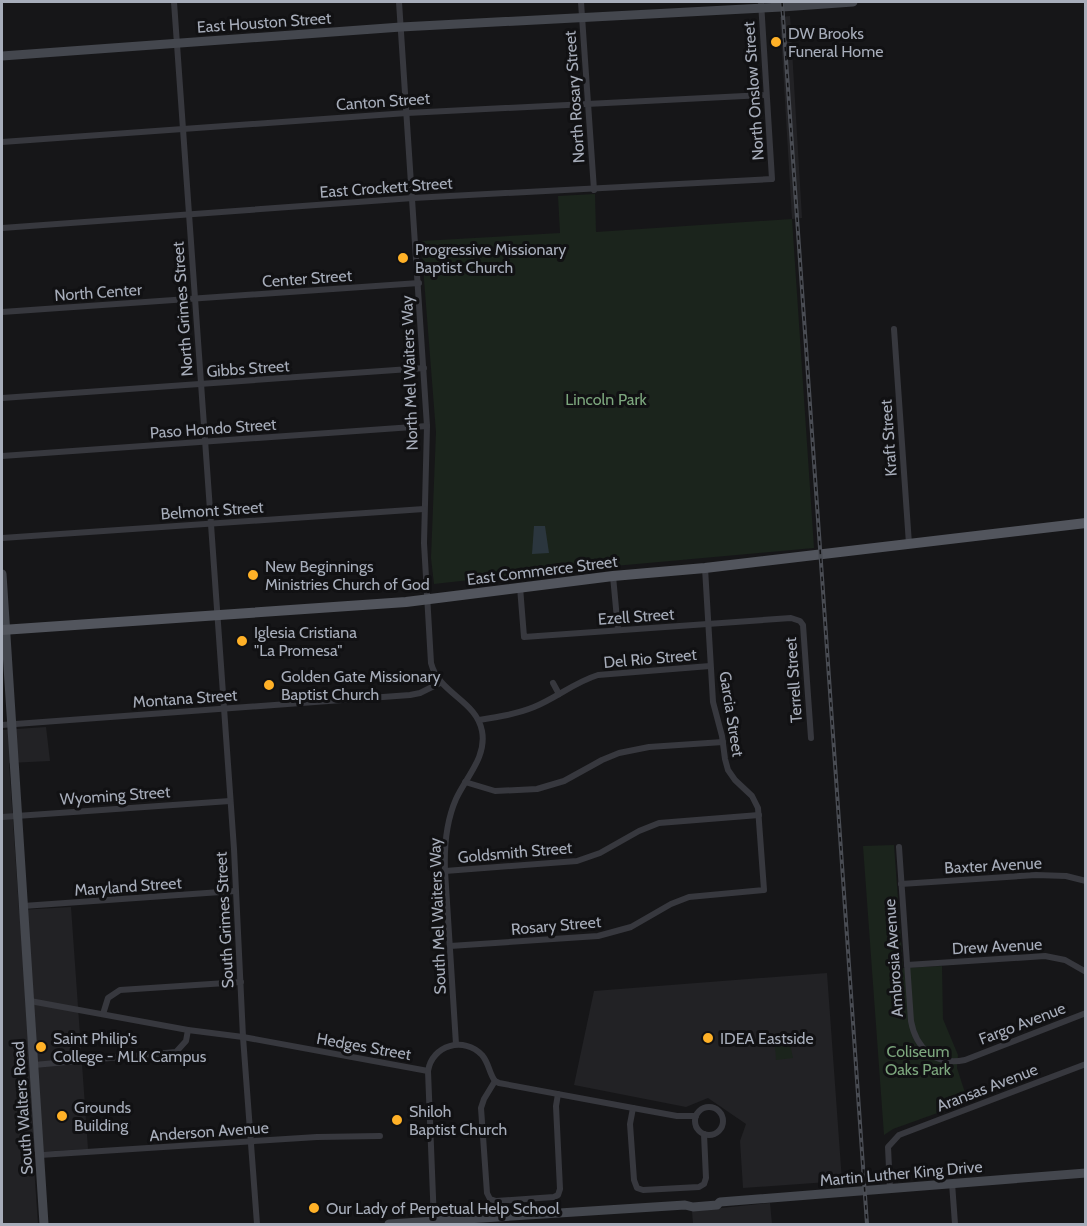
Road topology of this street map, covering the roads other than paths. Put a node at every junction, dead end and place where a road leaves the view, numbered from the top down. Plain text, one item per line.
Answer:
1 (174, 2) edge
2 (399, 2) edge
3 (581, 2) edge
4 (853, 2) edge
5 (761, 5) edge
6 (582, 18) junction
7 (401, 27) junction
8 (177, 43) junction
9 (2, 56) edge
10 (766, 95) junction
11 (588, 104) junction
12 (407, 113) junction
13 (183, 129) junction
14 (2, 142) edge
15 (772, 179) joint
16 (594, 190) junction
17 (413, 198) junction
18 (189, 214) junction
19 (2, 228) edge
20 (419, 283) junction
21 (196, 299) junction
22 (2, 312) edge
23 (894, 329) dead end
24 (424, 368) junction
25 (202, 385) junction
26 (2, 398) edge
27 (427, 426) junction
28 (206, 442) junction
29 (2, 456) edge
30 (424, 509) junction
31 (1086, 523) edge
32 (211, 524) junction
33 (1069, 525) junction
34 (1086, 533) edge
35 (2, 538) edge
36 (909, 544) junction
37 (705, 568) junction
38 (2, 574) edge
39 (613, 576) junction
40 (520, 588) junction
41 (426, 599) junction
42 (216, 615) junction
43 (800, 621) joint
44 (709, 624) junction
45 (3, 630) edge
46 (618, 630) junction
47 (710, 666) junction
48 (441, 683) junction
49 (553, 683) dead end
50 (560, 694) junction
51 (222, 709) junction
52 (479, 720) junction
53 (6, 725) edge
54 (811, 738) dead end
55 (723, 742) junction
56 (465, 782) junction
57 (230, 801) junction
58 (17, 815) junction
59 (759, 815) junction
60 (2, 817) edge
61 (899, 847) dead end
62 (445, 871) junction
63 (1086, 881) edge
64 (901, 884) junction
65 (764, 890) joint
66 (235, 891) junction
67 (23, 906) junction
68 (450, 946) junction
69 (907, 965) junction
70 (1086, 972) edge
71 (241, 982) junction
72 (30, 1001) junction
73 (1086, 1013) edge
74 (103, 1014) junction
75 (188, 1030) junction
76 (243, 1037) junction
77 (456, 1044) junction
78 (934, 1058) joint
79 (1086, 1064) edge
80 (34, 1065) junction
81 (428, 1071) junction
82 (495, 1081) junction
83 (558, 1094) junction
84 (633, 1108) junction
85 (696, 1116) junction
86 (704, 1134) junction
87 (380, 1136) dead end
88 (252, 1142) junction
89 (40, 1155) junction
90 (1086, 1173) edge
91 (952, 1183) junction
92 (890, 1189) junction
93 (516, 1221) edge
94 (434, 1222) junction
95 (422, 1223) edge
96 (44, 1224) edge
97 (257, 1224) edge
98 (389, 1224) edge
99 (955, 1224) edge

1 - 8 street, North Grimes Street
2 - 7 street, North Mel Waiters Way
3 - 6 street, North Rosary Street
4 - 5 main road, East Houston Street
5 - 6 main road, East Houston Street
5 - 10 street, North Onslow Street
6 - 7 main road, East Houston Street
6 - 11 street, North Rosary Street
7 - 8 main road, East Houston Street
7 - 12 street, North Mel Waiters Way
8 - 9 main road, East Houston Street
8 - 13 street, North Grimes Street
10 - 11 street, Canton Street
10 - 15 street, North Onslow Street
11 - 12 street, Canton Street
11 - 16 street, North Rosary Street
12 - 13 street, Canton Street
12 - 17 street, North Mel Waiters Way
13 - 14 street, Canton Street
13 - 18 street, North Grimes Street
15 - 16 street, East Crockett Street
16 - 17 street, East Crockett Street
17 - 18 street, East Crockett Street
17 - 20 street, North Mel Waiters Way
18 - 19 street, East Crockett Street
18 - 21 street, North Grimes Street
20 - 21 street, Center Street
20 - 24 street, North Mel Waiters Way
21 - 22 street, North Center
21 - 25 street, North Grimes Street
23 - 36 street, Kraft Street
24 - 25 street, Gibbs Street
24 - 27 street, North Mel Waiters Way
25 - 26 street, Gibbs Street
25 - 28 street, North Grimes Street
27 - 28 street, Paso Hondo Street
27 - 30 street, North Mel Waiters Way
28 - 29 street, Paso Hondo Street
28 - 32 street, North Grimes Street
30 - 32 street, Belmont Street
30 - 41 street, North Mel Waiters Way
31 - 33 main road, East Commerce Street
32 - 35 street, Belmont Street
32 - 42 street, North Grimes Street
33 - 34 main road
33 - 36 main road, East Commerce Street
36 - 37 main road, East Commerce Street
37 - 39 main road, East Commerce Street
37 - 44 street, Garcia Street
38 - 45 main road, South Walters Road
39 - 40 main road, East Commerce Street
39 - 46 street
40 - 41 main road, East Commerce Street
40 - 46 street, Ezell Street
41 - 42 main road, East Commerce Street
41 - 48 street
42 - 45 main road, East Commerce Street
42 - 51 street, South Grimes Street
43 - 44 street, Ezell Street
43 - 54 street, Terrell Street
44 - 46 street, Ezell Street
44 - 47 street, Garcia Street
45 - 53 main road, South Walters Road
47 - 50 street, Del Rio Street
47 - 55 street, Garcia Street
48 - 51 street, Montana Street
48 - 52 street
49 - 50 street
50 - 52 street, Del Rio Street
51 - 53 street, Montana Street
51 - 57 street, South Grimes Street
52 - 56 street, South Mel Waiters Way
53 - 58 main road, South Walters Road
55 - 56 street
55 - 59 street, Garcia Street
56 - 62 street, South Mel Waiters Way
57 - 58 street, Wyoming Street
57 - 66 street, South Grimes Street
58 - 60 street, Wyoming Street
58 - 67 main road, South Walters Road
59 - 62 street, Goldsmith Street
59 - 65 street, Garcia Street
61 - 64 street, Ambrosia Avenue
62 - 68 street, South Mel Waiters Way
63 - 64 street, Baxter Avenue
64 - 69 street, Ambrosia Avenue
65 - 68 street, Rosary Street
66 - 67 street, Maryland Street
66 - 71 street, South Grimes Street
67 - 72 main road, South Walters Road
68 - 77 street, South Mel Waiters Way
69 - 70 street, Drew Avenue
69 - 78 street, Ambrosia Avenue
71 - 74 street
71 - 76 street, South Grimes Street
72 - 74 street, Hedges Street
72 - 80 main road, South Walters Road
73 - 78 street, Fargo Avenue
74 - 75 street, Hedges Street
75 - 76 street, Hedges Street
75 - 80 street
76 - 81 street, Hedges Street
76 - 88 street, South Grimes Street
77 - 81 street, Hedges Street
77 - 82 street
79 - 92 street, Aransas Avenue
80 - 89 main road, South Walters Road
81 - 94 street
82 - 83 street
82 - 83 street
83 - 84 street
84 - 85 street
84 - 86 street
85 - 86 street
85 - 86 street
87 - 88 street, Anderson Avenue
88 - 89 street, Anderson Avenue
88 - 97 street, South Grimes Street
89 - 96 main road, South Walters Road
90 - 91 main road, Martin Luther King Drive
91 - 92 main road, Martin Luther King Drive
91 - 99 street
92 - 93 main road, Martin Luther King Drive
93 - 94 main road, Martin Luther King Drive
94 - 95 main road, Martin Luther King Drive
95 - 98 main road, Martin Luther King Drive

